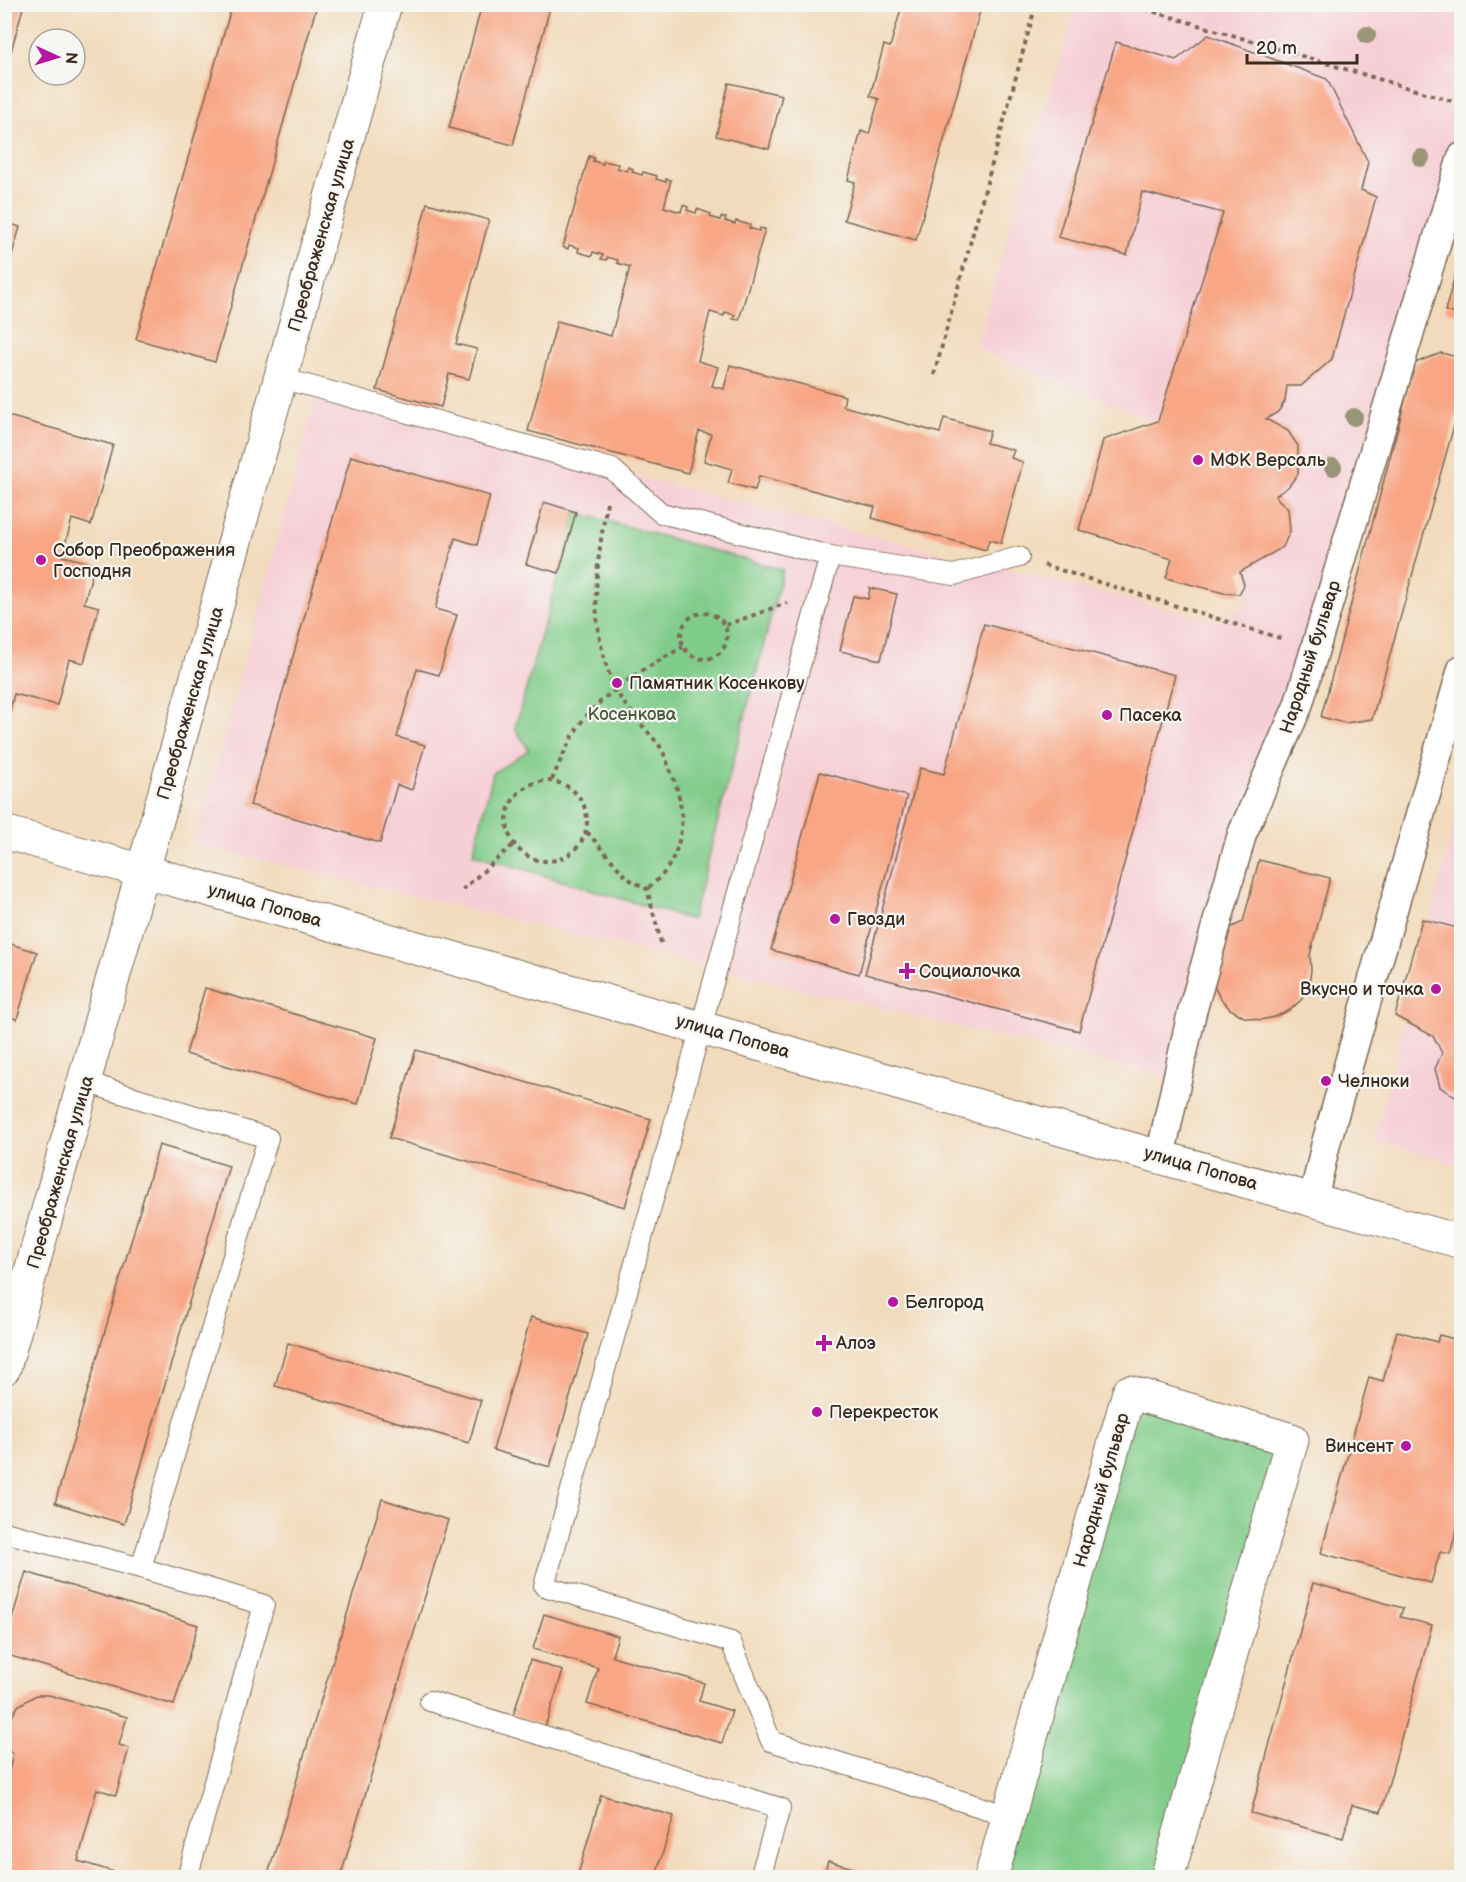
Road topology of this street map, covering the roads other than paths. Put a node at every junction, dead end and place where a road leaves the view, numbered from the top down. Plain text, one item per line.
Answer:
1 (385, 4) edge
2 (1461, 157) edge
3 (281, 378) junction
4 (830, 556) junction
5 (1018, 557) road end
6 (1461, 669) edge
7 (4, 832) edge
8 (143, 871) junction
9 (701, 1027) junction
10 (85, 1082) junction
11 (1160, 1157) junction
12 (1313, 1200) junction
13 (1461, 1242) edge
14 (4, 1368) edge
15 (4, 1532) edge
16 (141, 1569) junction
17 (430, 1701) dead end
18 (1009, 1815) junction
19 (187, 1878) edge
20 (760, 1878) edge
21 (991, 1878) edge
22 (1167, 1878) edge

1 - 3 main road, Преображенская улица
2 - 11 street, Народный бульвар
3 - 4 lane
3 - 8 main road, Преображенская улица
4 - 5 lane
4 - 9 lane
6 - 12 street
7 - 8 main road, улица Попова
8 - 9 main road, улица Попова
8 - 10 main road, Преображенская улица
9 - 11 main road, улица Попова
9 - 18 lane
10 - 14 main road, Преображенская улица
10 - 16 lane
11 - 12 main road, улица Попова
12 - 13 main road, улица Попова
15 - 16 lane
16 - 19 lane
17 - 20 lane
18 - 21 main road, Народный бульвар
18 - 22 main road, Народный бульвар

